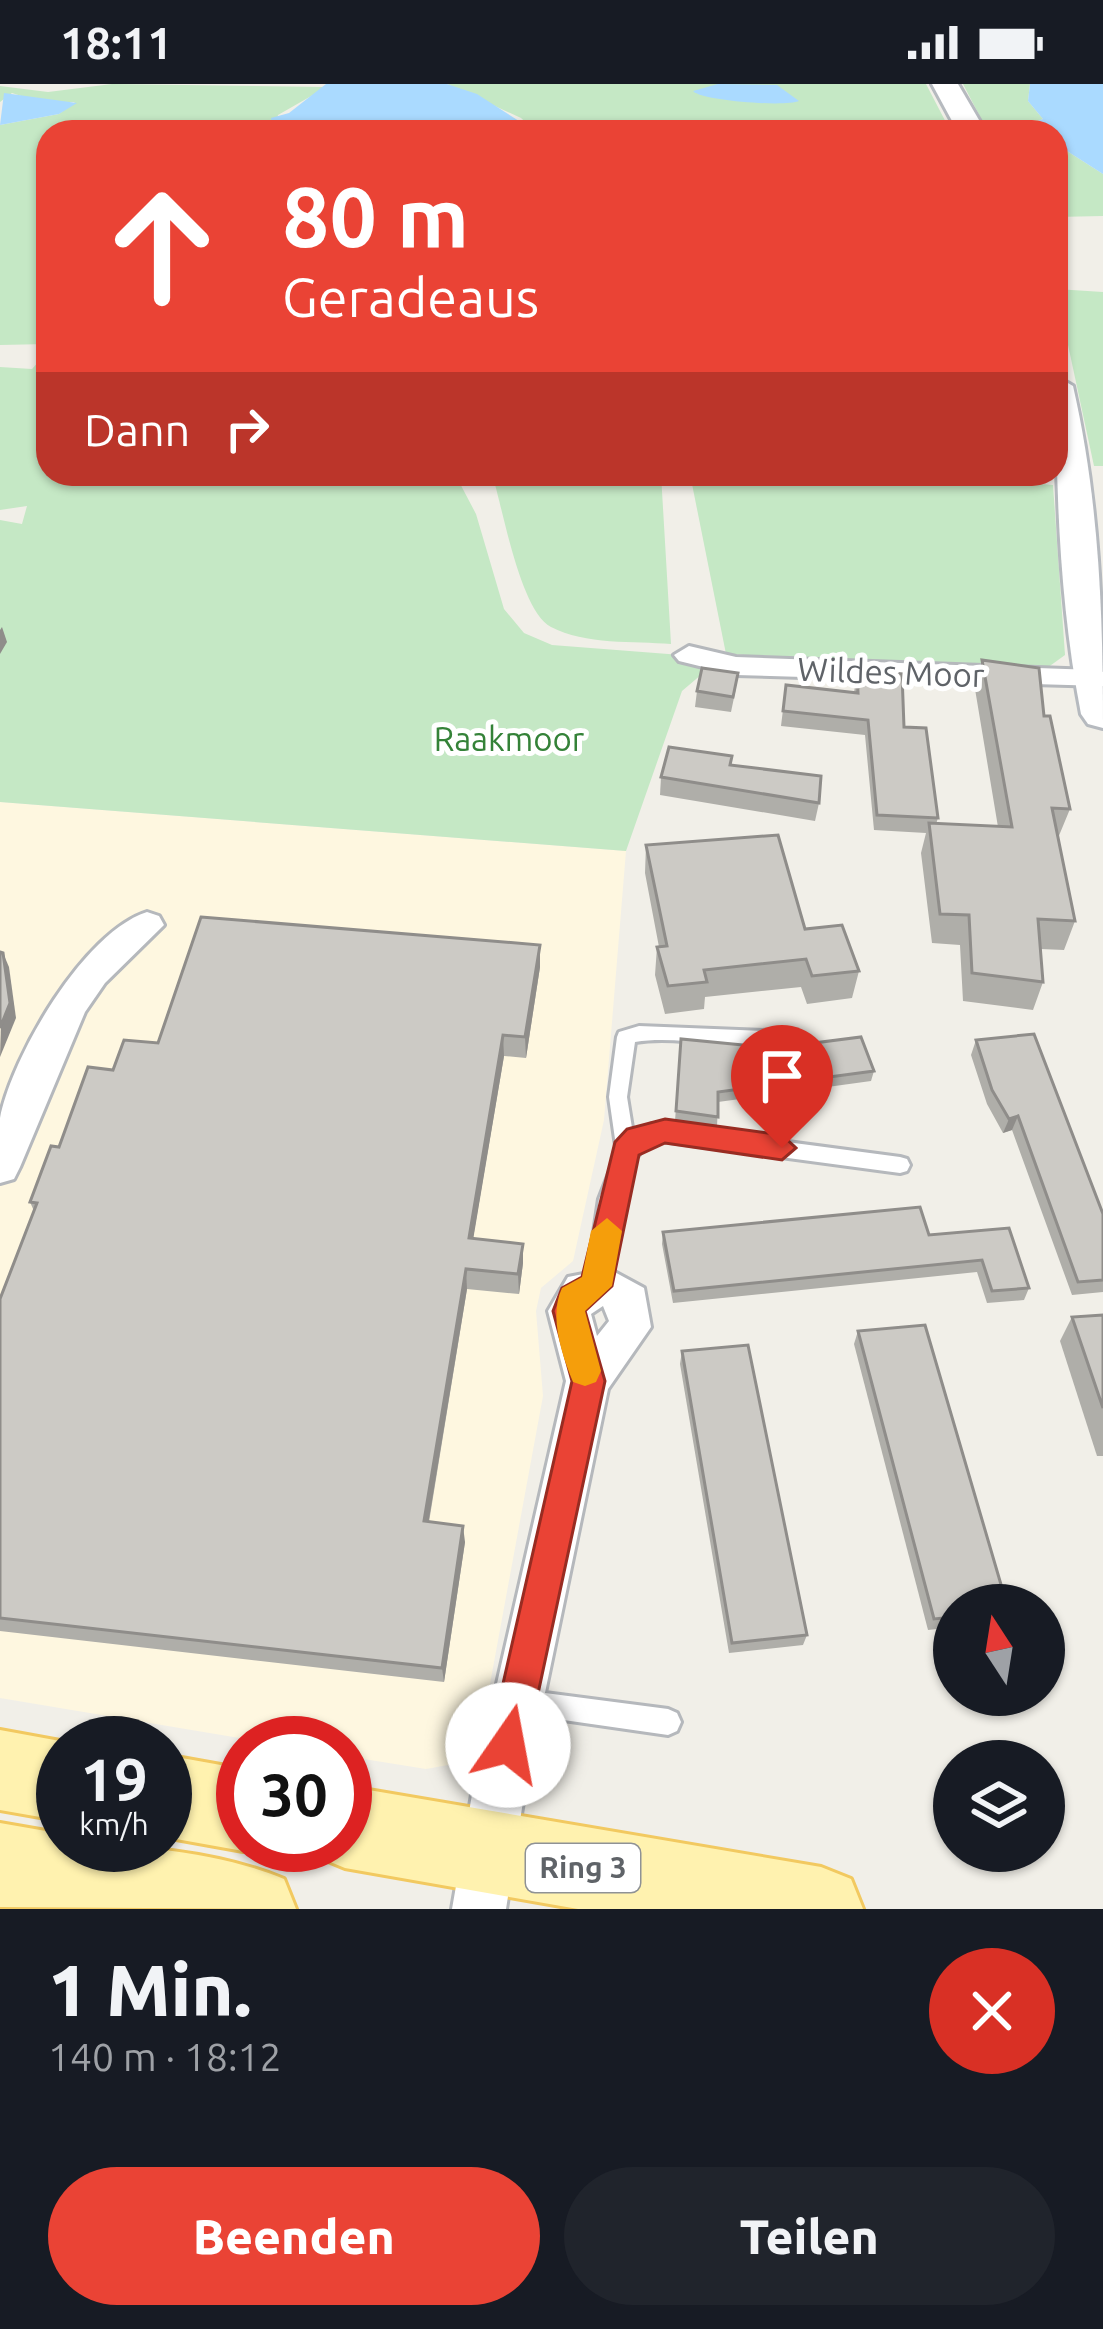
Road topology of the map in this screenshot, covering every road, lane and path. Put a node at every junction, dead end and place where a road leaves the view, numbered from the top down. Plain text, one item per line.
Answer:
1 (945, 84) edge
2 (965, 120) edge
3 (1068, 449) edge
4 (689, 655) dead end
5 (1098, 683) edge
6 (147, 925) dead end
7 (792, 1039) edge
8 (625, 1150) junction
9 (900, 1165) dead end
10 (0, 1167) edge
11 (596, 1286) joint
12 (518, 1701) junction
13 (668, 1722) dead end
14 (0, 1770) edge
15 (36, 1776) edge
16 (372, 1837) edge
17 (0, 1865) edge
18 (483, 1880) edge
19 (205, 1905) edge
20 (821, 1909) edge

1 - 2 street
3 - 5 street
4 - 5 street, Wildes Moor
6 - 10 street
7 - 8 lane
8 - 9 lane
8 - 11 lane
11 - 12 street
12 - 13 lane
12 - 18 street
14 - 15 main road
16 - 18 main road, Ring 3
17 - 19 main road
18 - 20 main road, Ring 3

